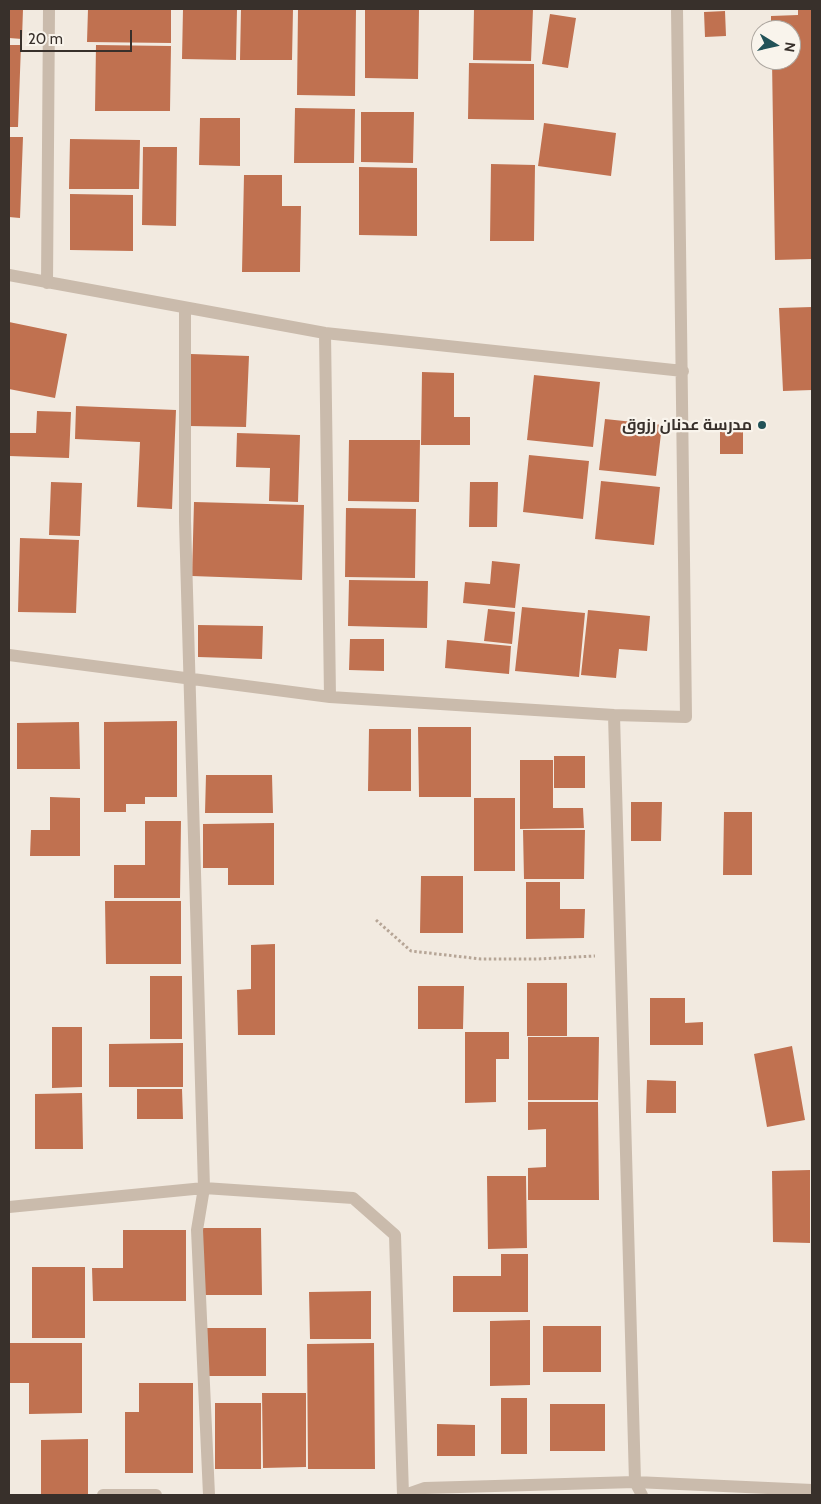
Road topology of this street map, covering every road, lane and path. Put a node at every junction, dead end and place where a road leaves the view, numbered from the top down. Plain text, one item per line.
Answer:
1 (49, 9) edge
2 (678, 9) edge
3 (9, 275) edge
4 (47, 283) junction
5 (185, 308) junction
6 (325, 333) junction
7 (683, 372) junction
8 (9, 655) edge
9 (189, 679) junction
10 (330, 697) junction
11 (614, 715) junction
12 (376, 920) dead end
13 (621, 955) junction
14 (204, 1188) junction
15 (9, 1207) edge
16 (635, 1482) junction
17 (812, 1490) edge
18 (103, 1495) edge
19 (156, 1495) edge
20 (209, 1495) edge
21 (404, 1495) edge
22 (642, 1495) edge

1 - 4 street
2 - 7 street
3 - 4 street
4 - 5 street
5 - 6 street
5 - 9 street
6 - 7 street
6 - 10 street
7 - 11 street
8 - 9 street
9 - 10 street
9 - 14 street
10 - 11 street
11 - 13 street
12 - 13 path
13 - 16 street
14 - 15 street
14 - 20 street
14 - 21 street
16 - 17 street
16 - 21 street
16 - 22 street
18 - 19 street

